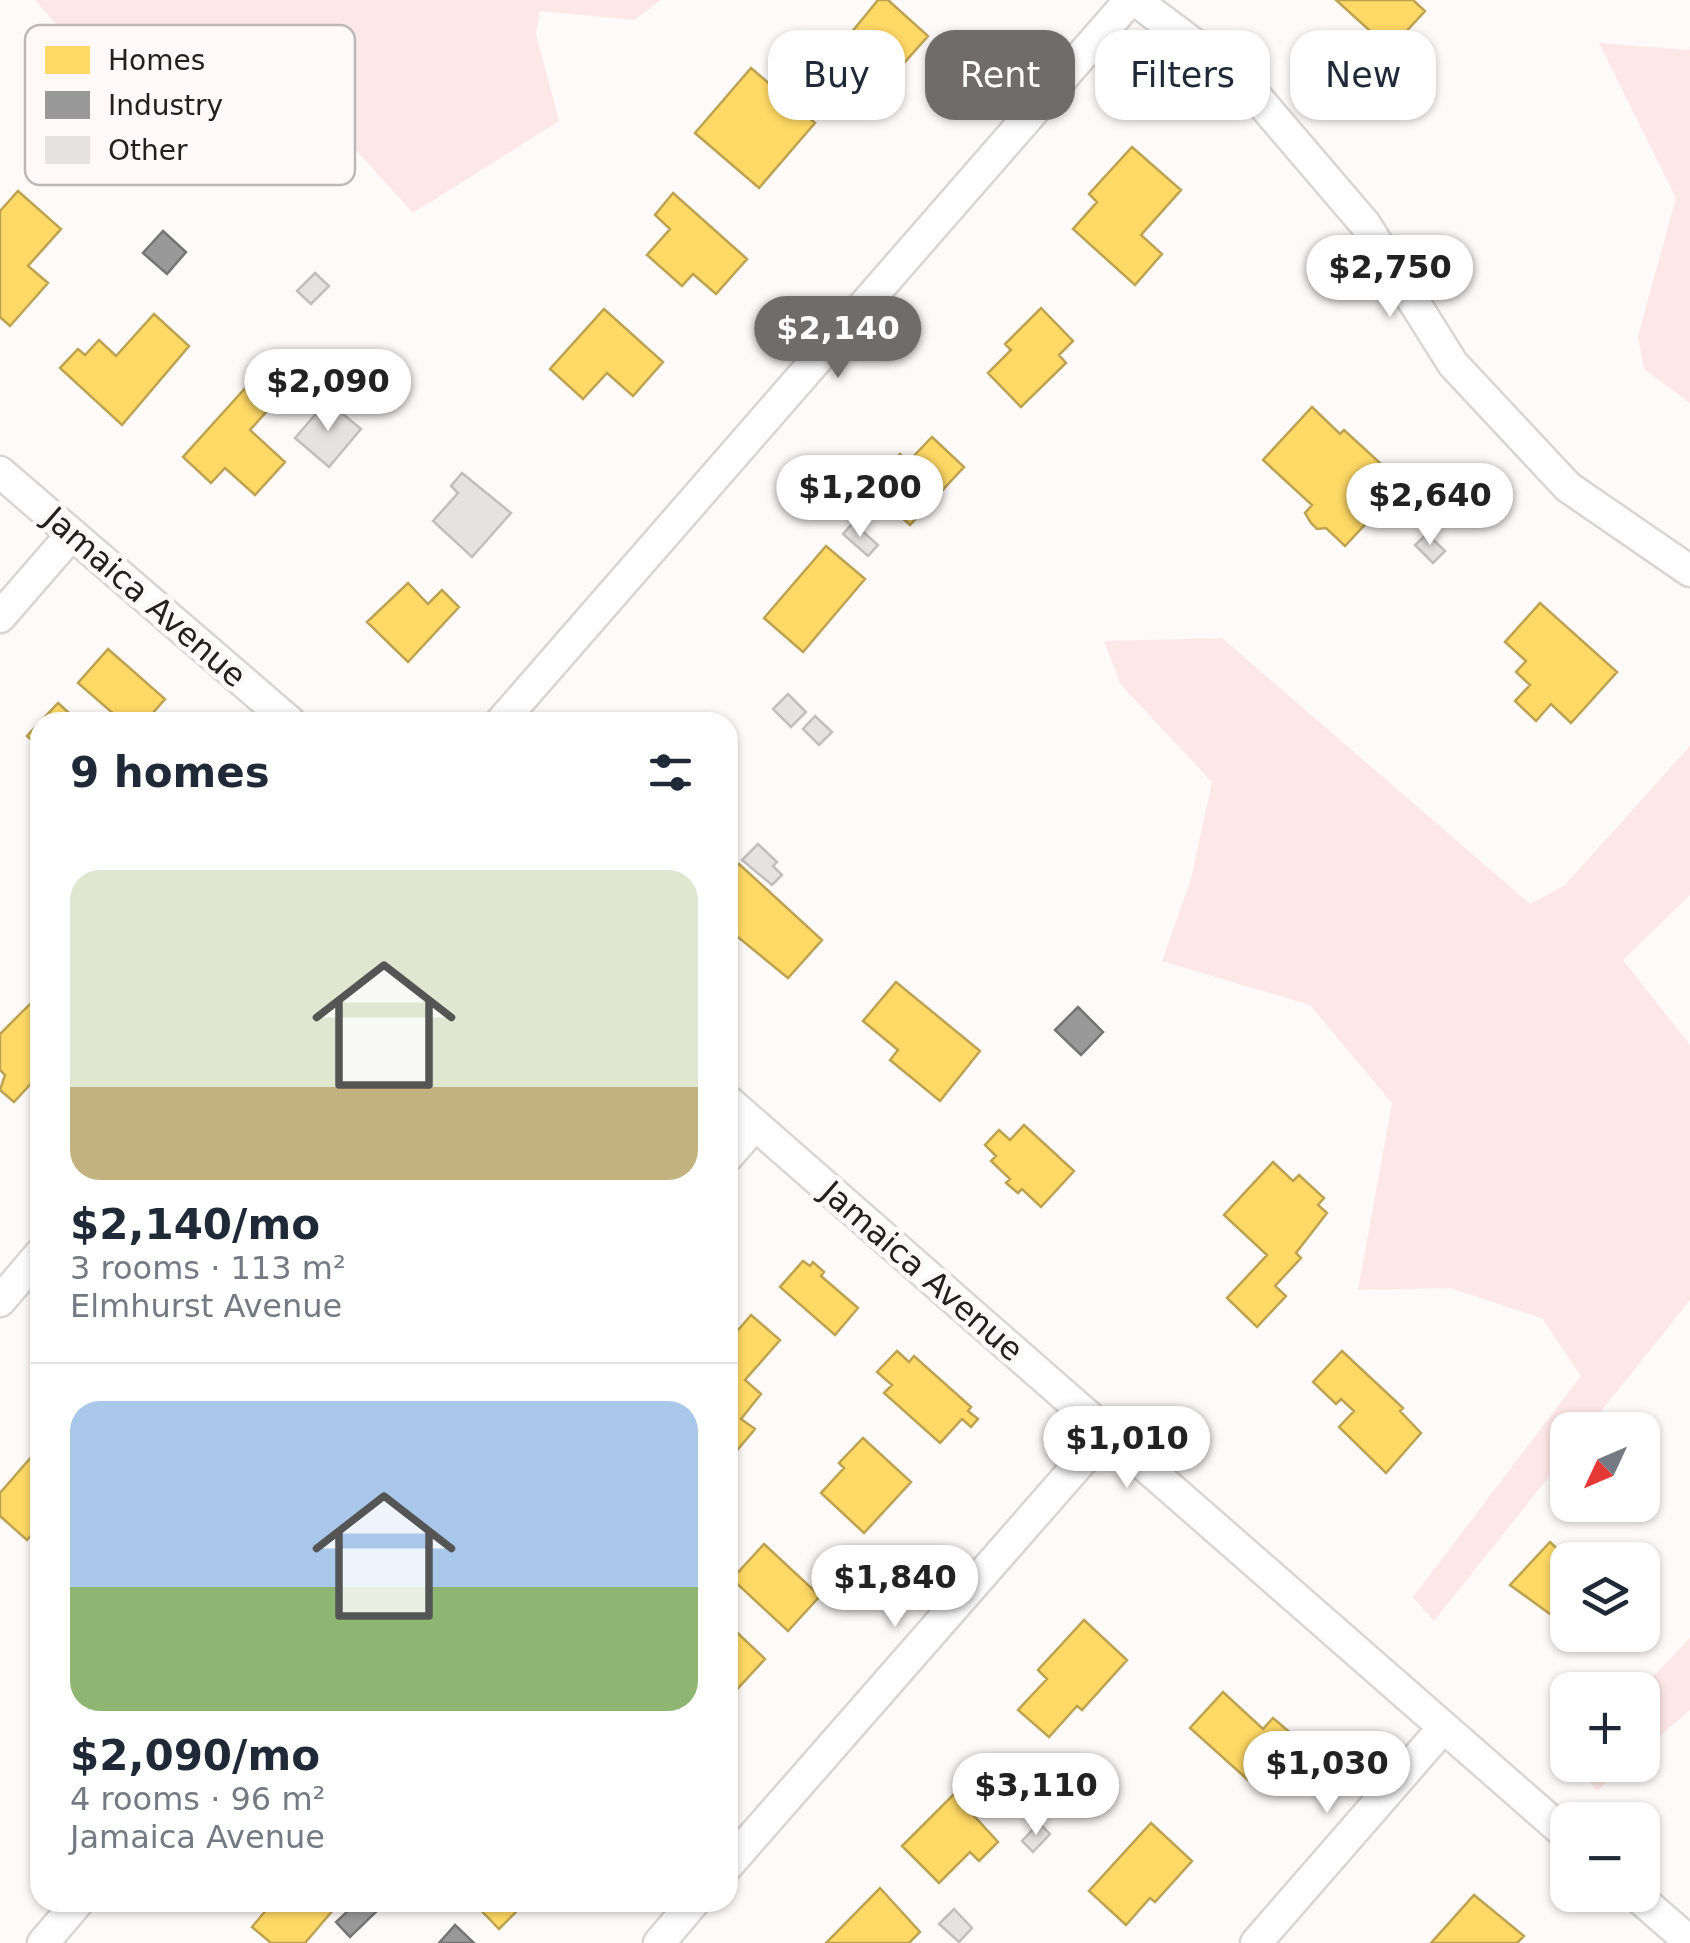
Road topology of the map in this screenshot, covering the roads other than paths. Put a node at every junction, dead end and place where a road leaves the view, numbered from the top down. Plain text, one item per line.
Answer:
1 (1132, 0) edge
2 (0, 472) edge
3 (72, 534) junction
4 (1690, 570) edge
5 (0, 617) edge
6 (278, 712) edge
7 (509, 712) edge
8 (738, 1110) edge
9 (755, 1124) junction
10 (738, 1144) edge
11 (30, 1266) edge
12 (0, 1300) edge
13 (1106, 1433) junction
14 (1443, 1728) junction
15 (1550, 1820) edge
16 (738, 1854) edge
17 (69, 1912) edge
18 (685, 1912) edge
19 (1656, 1912) edge
20 (1690, 1942) edge
21 (43, 1943) edge
22 (659, 1943) edge
23 (1256, 1943) edge

1 - 4 street
1 - 7 street
2 - 3 street, Jamaica Avenue
3 - 5 street
3 - 6 street, Jamaica Avenue
8 - 9 street, Jamaica Avenue
9 - 10 street
9 - 13 street, Jamaica Avenue
11 - 12 street
13 - 14 street, Jamaica Avenue
13 - 16 street
14 - 15 street, Jamaica Avenue
14 - 23 street
17 - 21 street
18 - 22 street
19 - 20 street

